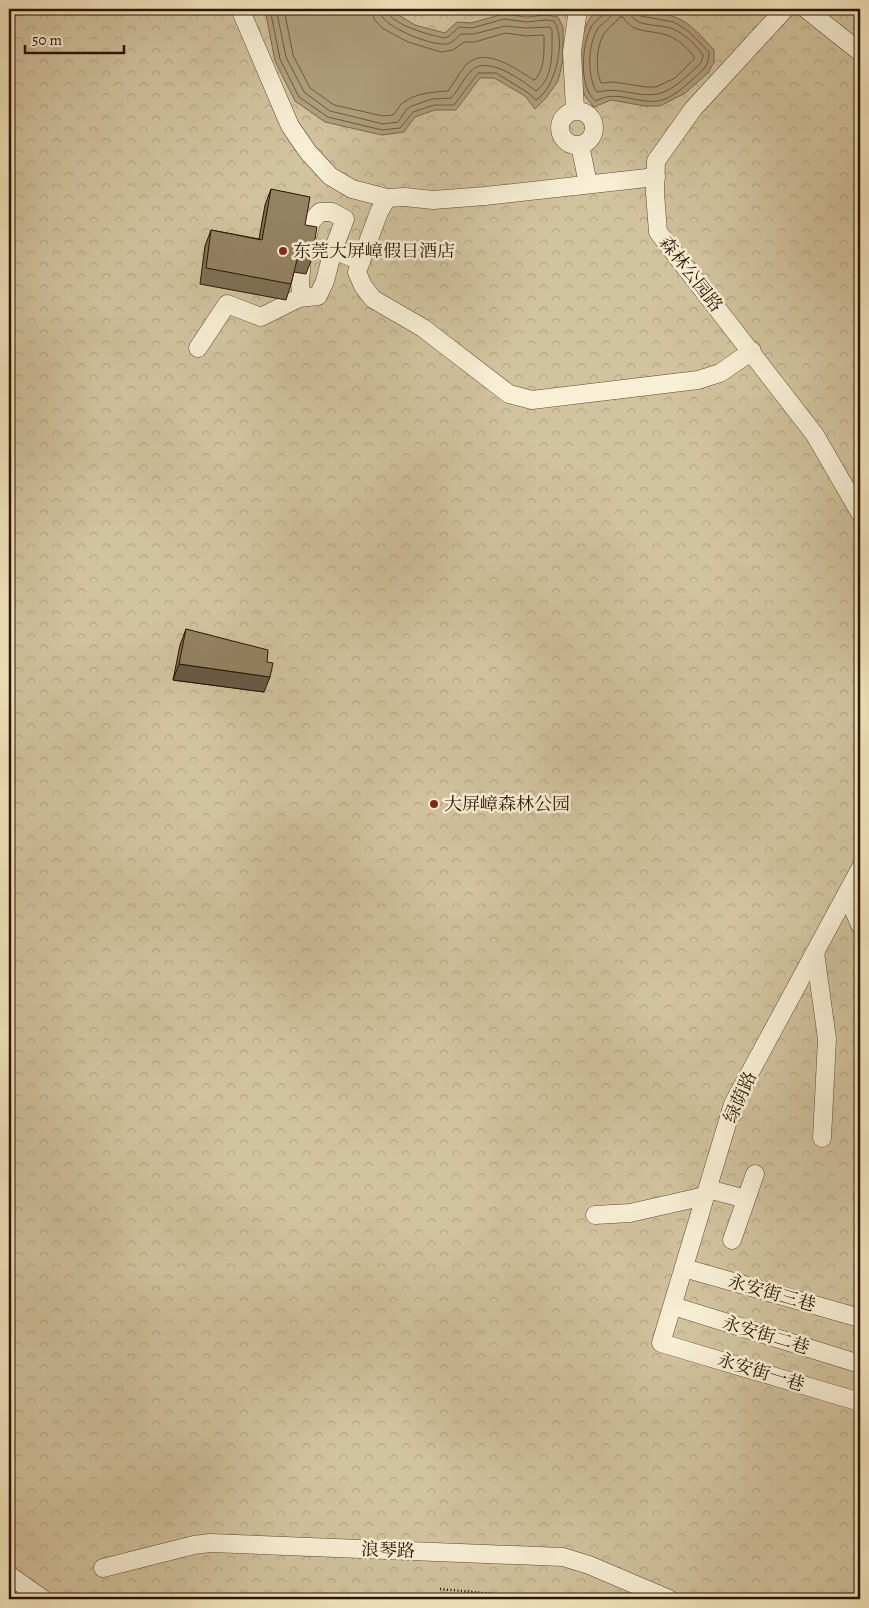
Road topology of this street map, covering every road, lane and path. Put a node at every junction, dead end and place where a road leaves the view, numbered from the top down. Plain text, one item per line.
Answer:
1 (240, 9) edge
2 (785, 9) edge
3 (806, 9) edge
4 (581, 10) edge
5 (860, 52) edge
6 (575, 110) junction
7 (580, 145) junction
8 (656, 177) junction
9 (588, 184) junction
10 (387, 198) junction
11 (333, 250) junction
12 (361, 261) junction
13 (307, 298) junction
14 (198, 348) dead end
15 (752, 351) junction
16 (860, 513) edge
17 (860, 869) edge
18 (847, 894) junction
19 (860, 925) edge
20 (815, 952) junction
21 (822, 1138) dead end
22 (754, 1174) dead end
23 (707, 1193) junction
24 (746, 1199) junction
25 (595, 1215) dead end
26 (732, 1240) dead end
27 (684, 1268) junction
28 (672, 1306) junction
29 (860, 1318) edge
30 (662, 1343) joint
31 (860, 1364) edge
32 (860, 1402) edge
33 (103, 1568) dead end
34 (9, 1575) edge
35 (440, 1590) dead end
36 (43, 1599) edge
37 (524, 1599) edge
38 (669, 1599) edge

1 - 10 street
2 - 8 street, 森林公园路
3 - 5 street
4 - 6 street
6 - 7 street
6 - 7 street
7 - 9 street
8 - 9 street
8 - 15 street, 森林公园路
9 - 10 street
10 - 12 street
11 - 12 street
11 - 13 street
11 - 13 street
12 - 15 street
13 - 14 street
15 - 16 street, 森林公园路
17 - 18 street, 绿荫路
18 - 19 street
18 - 20 street, 绿荫路
20 - 21 street
20 - 23 street, 绿荫路
22 - 24 street
23 - 24 street
23 - 25 street
23 - 27 street, 绿荫路
24 - 26 street
27 - 28 street, 绿荫路
27 - 29 street, 永安街三巷
28 - 30 street, 绿荫路
28 - 31 street, 永安街二巷
30 - 32 street, 永安街一巷
33 - 38 street, 浪琴路
34 - 36 street
35 - 37 path

